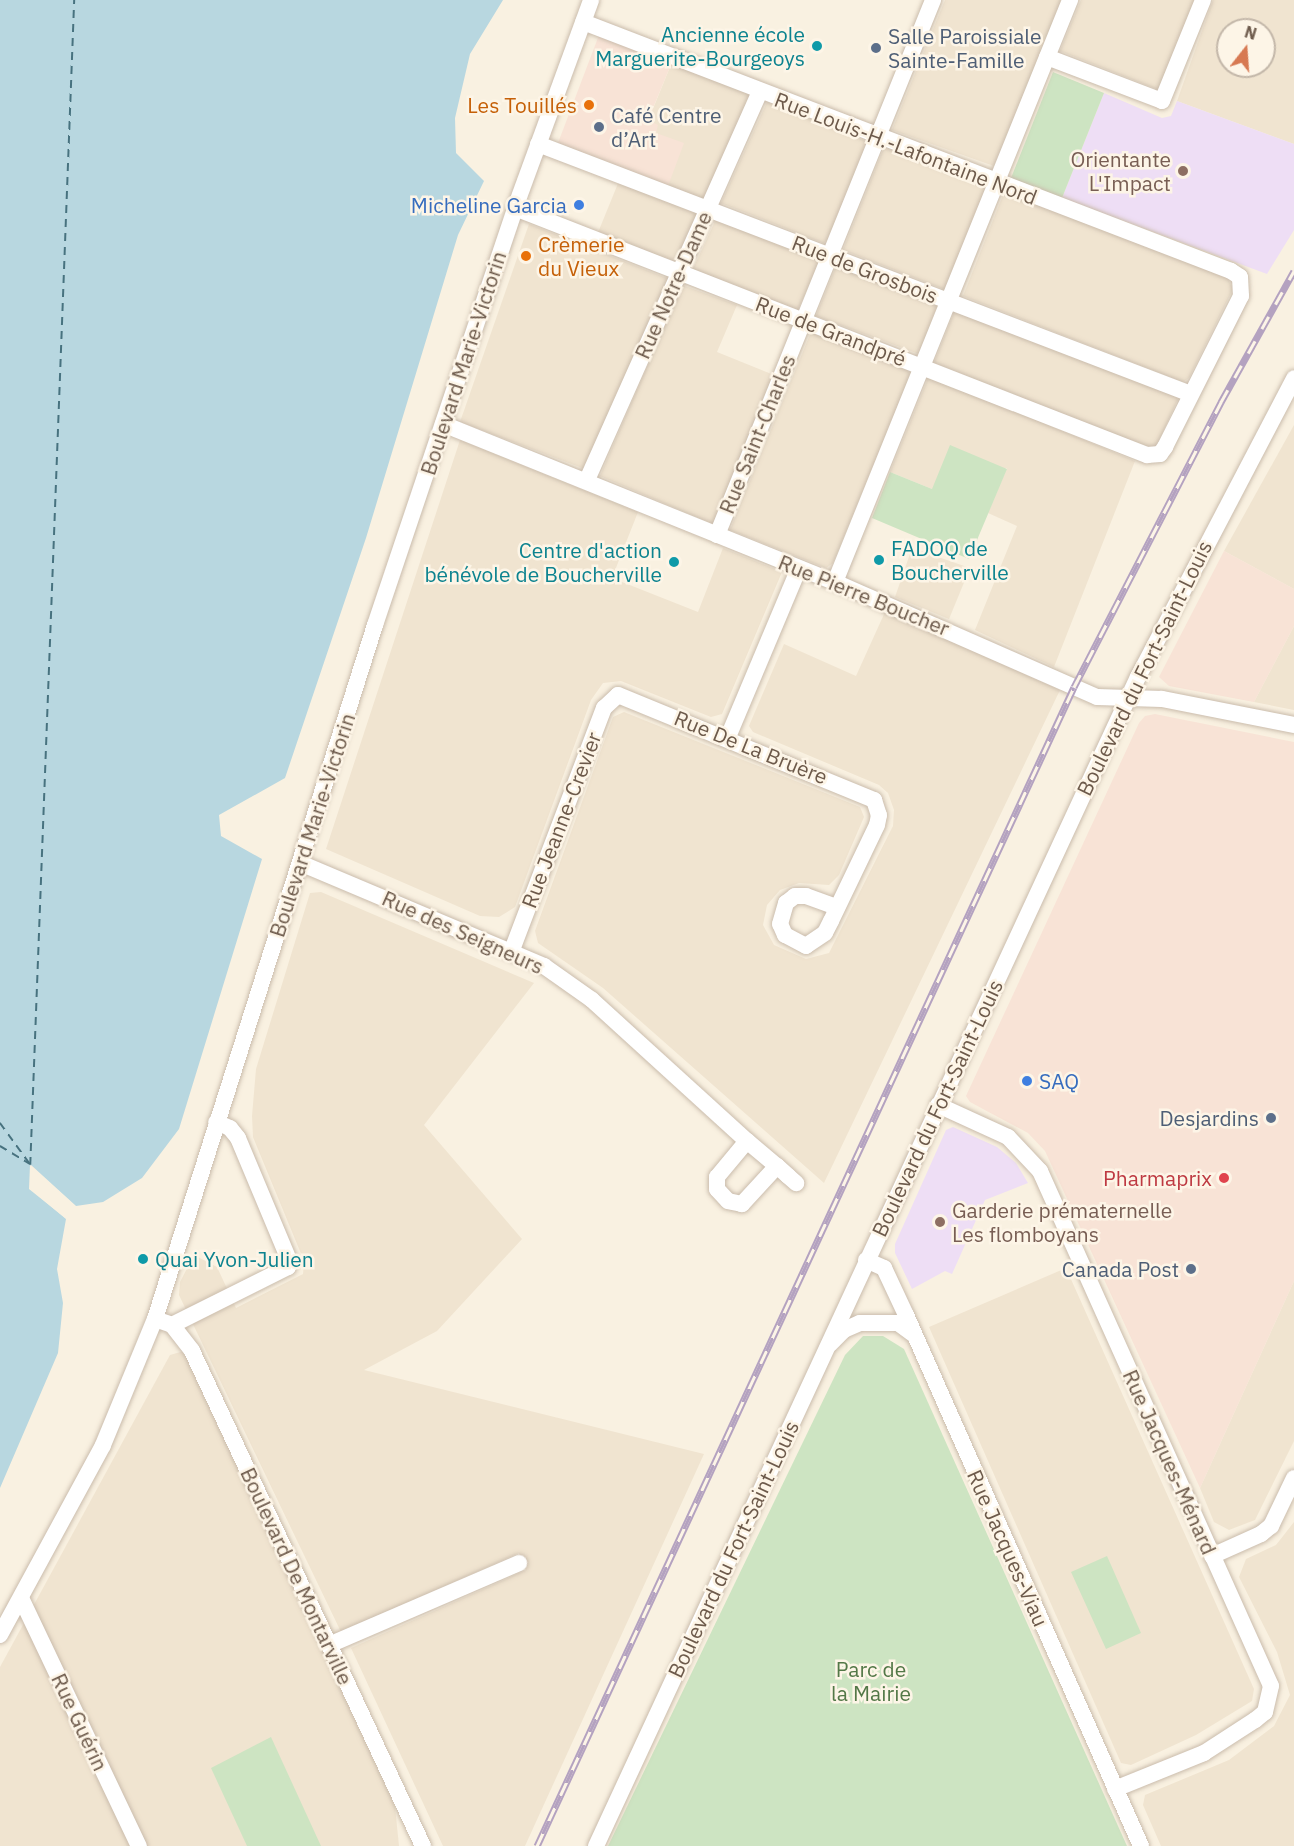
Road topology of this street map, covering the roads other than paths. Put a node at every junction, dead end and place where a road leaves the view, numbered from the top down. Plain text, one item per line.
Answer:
1 (591, 0) edge
2 (933, 0) edge
3 (1070, 0) edge
4 (1203, 0) edge
5 (583, 22) junction
6 (1047, 57) junction
7 (760, 91) junction
8 (878, 136) junction
9 (538, 144) junction
10 (997, 183) junction
11 (515, 208) junction
12 (707, 210) junction
13 (830, 255) junction
14 (678, 273) junction
15 (948, 301) junction
16 (803, 321) junction
17 (921, 366) junction
18 (1294, 378) edge
19 (1191, 394) junction
20 (1288, 401) edge
21 (443, 424) junction
22 (587, 480) junction
23 (717, 536) junction
24 (799, 568) junction
25 (835, 582) junction
26 (618, 695) joint
27 (1128, 698) junction
28 (1294, 725) edge
29 (728, 737) junction
30 (300, 863) junction
31 (837, 908) dead end
32 (512, 950) junction
33 (938, 1105) junction
34 (216, 1122) junction
35 (747, 1141) junction
36 (777, 1166) junction
37 (796, 1183) dead end
38 (866, 1260) junction
39 (155, 1319) junction
40 (172, 1325) junction
41 (914, 1334) junction
42 (824, 1350) junction
43 (1294, 1478) edge
44 (1212, 1556) junction
45 (519, 1563) dead end
46 (21, 1598) junction
47 (0, 1635) edge
48 (329, 1645) junction
49 (1115, 1789) junction
50 (139, 1846) edge
51 (423, 1846) edge
52 (596, 1846) edge
53 (1141, 1846) edge

1 - 5 street, Boulevard Marie-Victorin
2 - 8 street, Rue Saint-Charles
3 - 6 street
4 - 6 street
5 - 7 street, Rue Louis-H.-Lafontaine Nord
5 - 9 street, Boulevard Marie-Victorin
6 - 10 street
7 - 8 street, Rue Louis-H.-Lafontaine Nord
7 - 12 street, Rue Notre-Dame
8 - 10 street, Rue Louis-H.-Lafontaine Nord
8 - 13 street, Rue Saint-Charles
9 - 11 street, Boulevard Marie-Victorin
9 - 12 street, Rue de Grosbois
10 - 15 street
10 - 19 street, Rue Louis-H.-Lafontaine Nord
11 - 14 street, Rue de Grandpré
11 - 21 street, Boulevard Marie-Victorin
12 - 13 street, Rue de Grosbois
12 - 14 street, Rue Notre-Dame
13 - 15 street, Rue de Grosbois
13 - 16 street, Rue Saint-Charles
14 - 16 street, Rue de Grandpré
14 - 22 street, Rue Notre-Dame
15 - 17 street
15 - 19 street, Rue de Grosbois
16 - 17 street, Rue de Grandpré
16 - 23 street, Rue Saint-Charles
17 - 19 street, Rue de Grandpré
17 - 25 street
18 - 20 street, Boulevard du Fort-Saint-Louis
20 - 27 street, Boulevard du Fort-Saint-Louis
21 - 22 street, Rue Pierre Boucher
21 - 30 street, Boulevard Marie-Victorin
22 - 23 street, Rue Pierre Boucher
23 - 24 street, Rue Pierre Boucher
24 - 25 street, Rue Pierre Boucher
24 - 29 street
25 - 27 street, Rue Pierre Boucher
26 - 29 street, Rue De La Bruère
26 - 32 street, Rue Jeanne-Crevier
27 - 28 street, Rue Pierre Boucher
27 - 33 street, Boulevard du Fort-Saint-Louis
29 - 31 street, Rue De La Bruère
30 - 32 street, Rue des Seigneurs
30 - 34 street, Boulevard Marie-Victorin
32 - 35 street, Rue des Seigneurs
33 - 38 street, Boulevard du Fort-Saint-Louis
33 - 44 street, Rue Jacques-Ménard
34 - 39 street, Boulevard Marie-Victorin
34 - 40 street
35 - 36 street, Rue des Seigneurs
35 - 36 street
36 - 37 street, Rue des Seigneurs
38 - 41 street, Rue Jacques-Viau
38 - 42 street, Boulevard du Fort-Saint-Louis
39 - 40 street
39 - 46 street, Boulevard Marie-Victorin
40 - 48 street, Boulevard De Montarville
41 - 42 street
41 - 49 street, Rue Jacques-Viau
42 - 52 street, Boulevard du Fort-Saint-Louis
43 - 44 street
44 - 49 street, Rue Jacques-Ménard
45 - 48 street
46 - 47 street, Boulevard Marie-Victorin
46 - 50 street, Rue Guérin
48 - 51 street, Boulevard De Montarville
49 - 53 street, Rue Jacques-Viau

